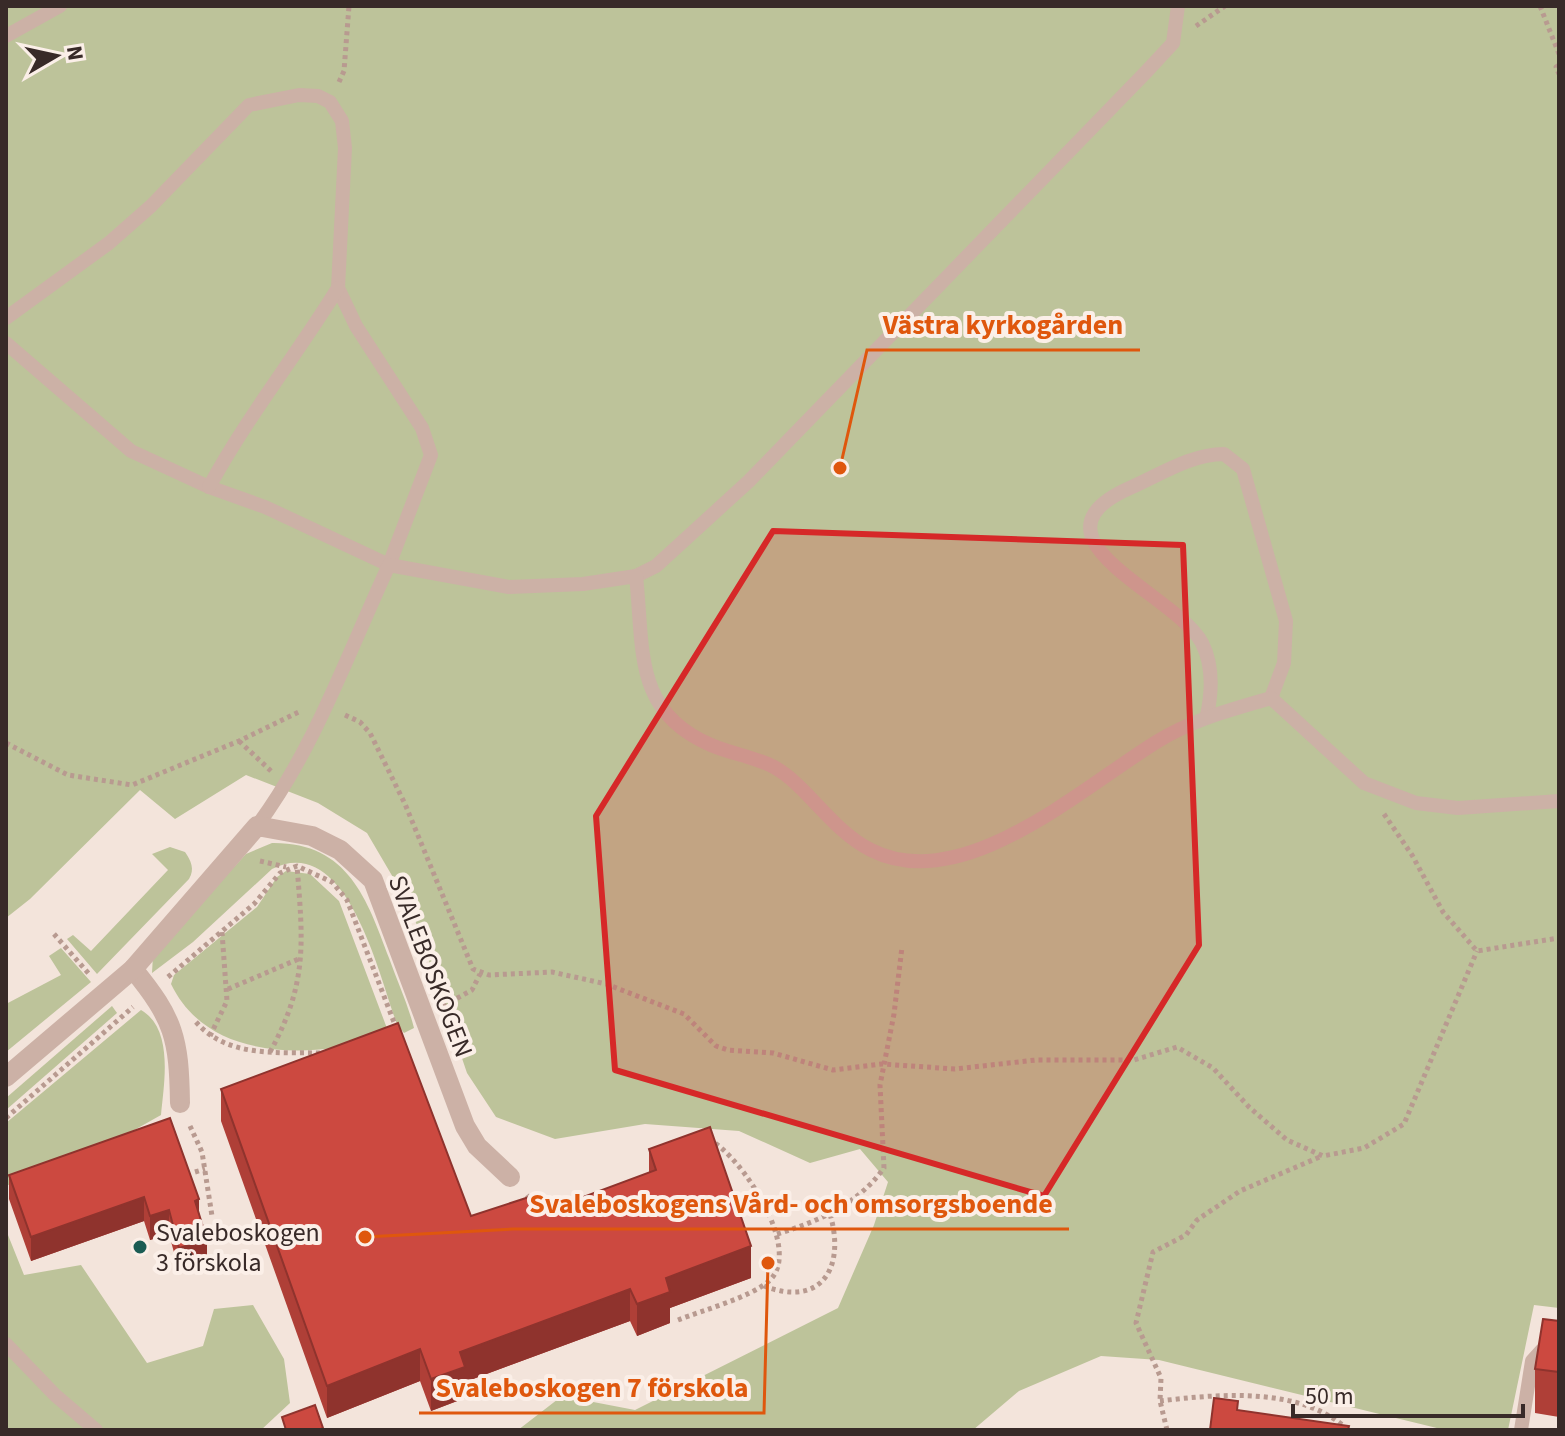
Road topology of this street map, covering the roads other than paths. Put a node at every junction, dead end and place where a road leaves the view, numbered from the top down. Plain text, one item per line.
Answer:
1 (60, 6) edge
2 (1178, 6) edge
3 (6, 36) edge
4 (338, 288) junction
5 (6, 318) edge
6 (6, 343) edge
7 (209, 487) junction
8 (389, 565) junction
9 (636, 576) junction
10 (1271, 698) junction
11 (1207, 715) junction
12 (1559, 801) edge
13 (257, 826) junction
14 (133, 969) junction
15 (6, 1077) edge
16 (180, 1103) dead end
17 (510, 1177) dead end
18 (6, 1344) edge
19 (1559, 1351) edge
20 (96, 1430) edge
21 (1521, 1430) edge

1 - 3 lane
2 - 9 lane
4 - 5 lane
4 - 7 lane
4 - 8 lane
6 - 7 lane
7 - 8 lane
8 - 9 lane
8 - 13 lane
9 - 11 lane
10 - 11 lane
10 - 11 lane
10 - 12 lane
13 - 14 street
13 - 17 street, SVALEBOSKOGEN
14 - 15 street
14 - 16 street
18 - 20 lane
19 - 21 lane

